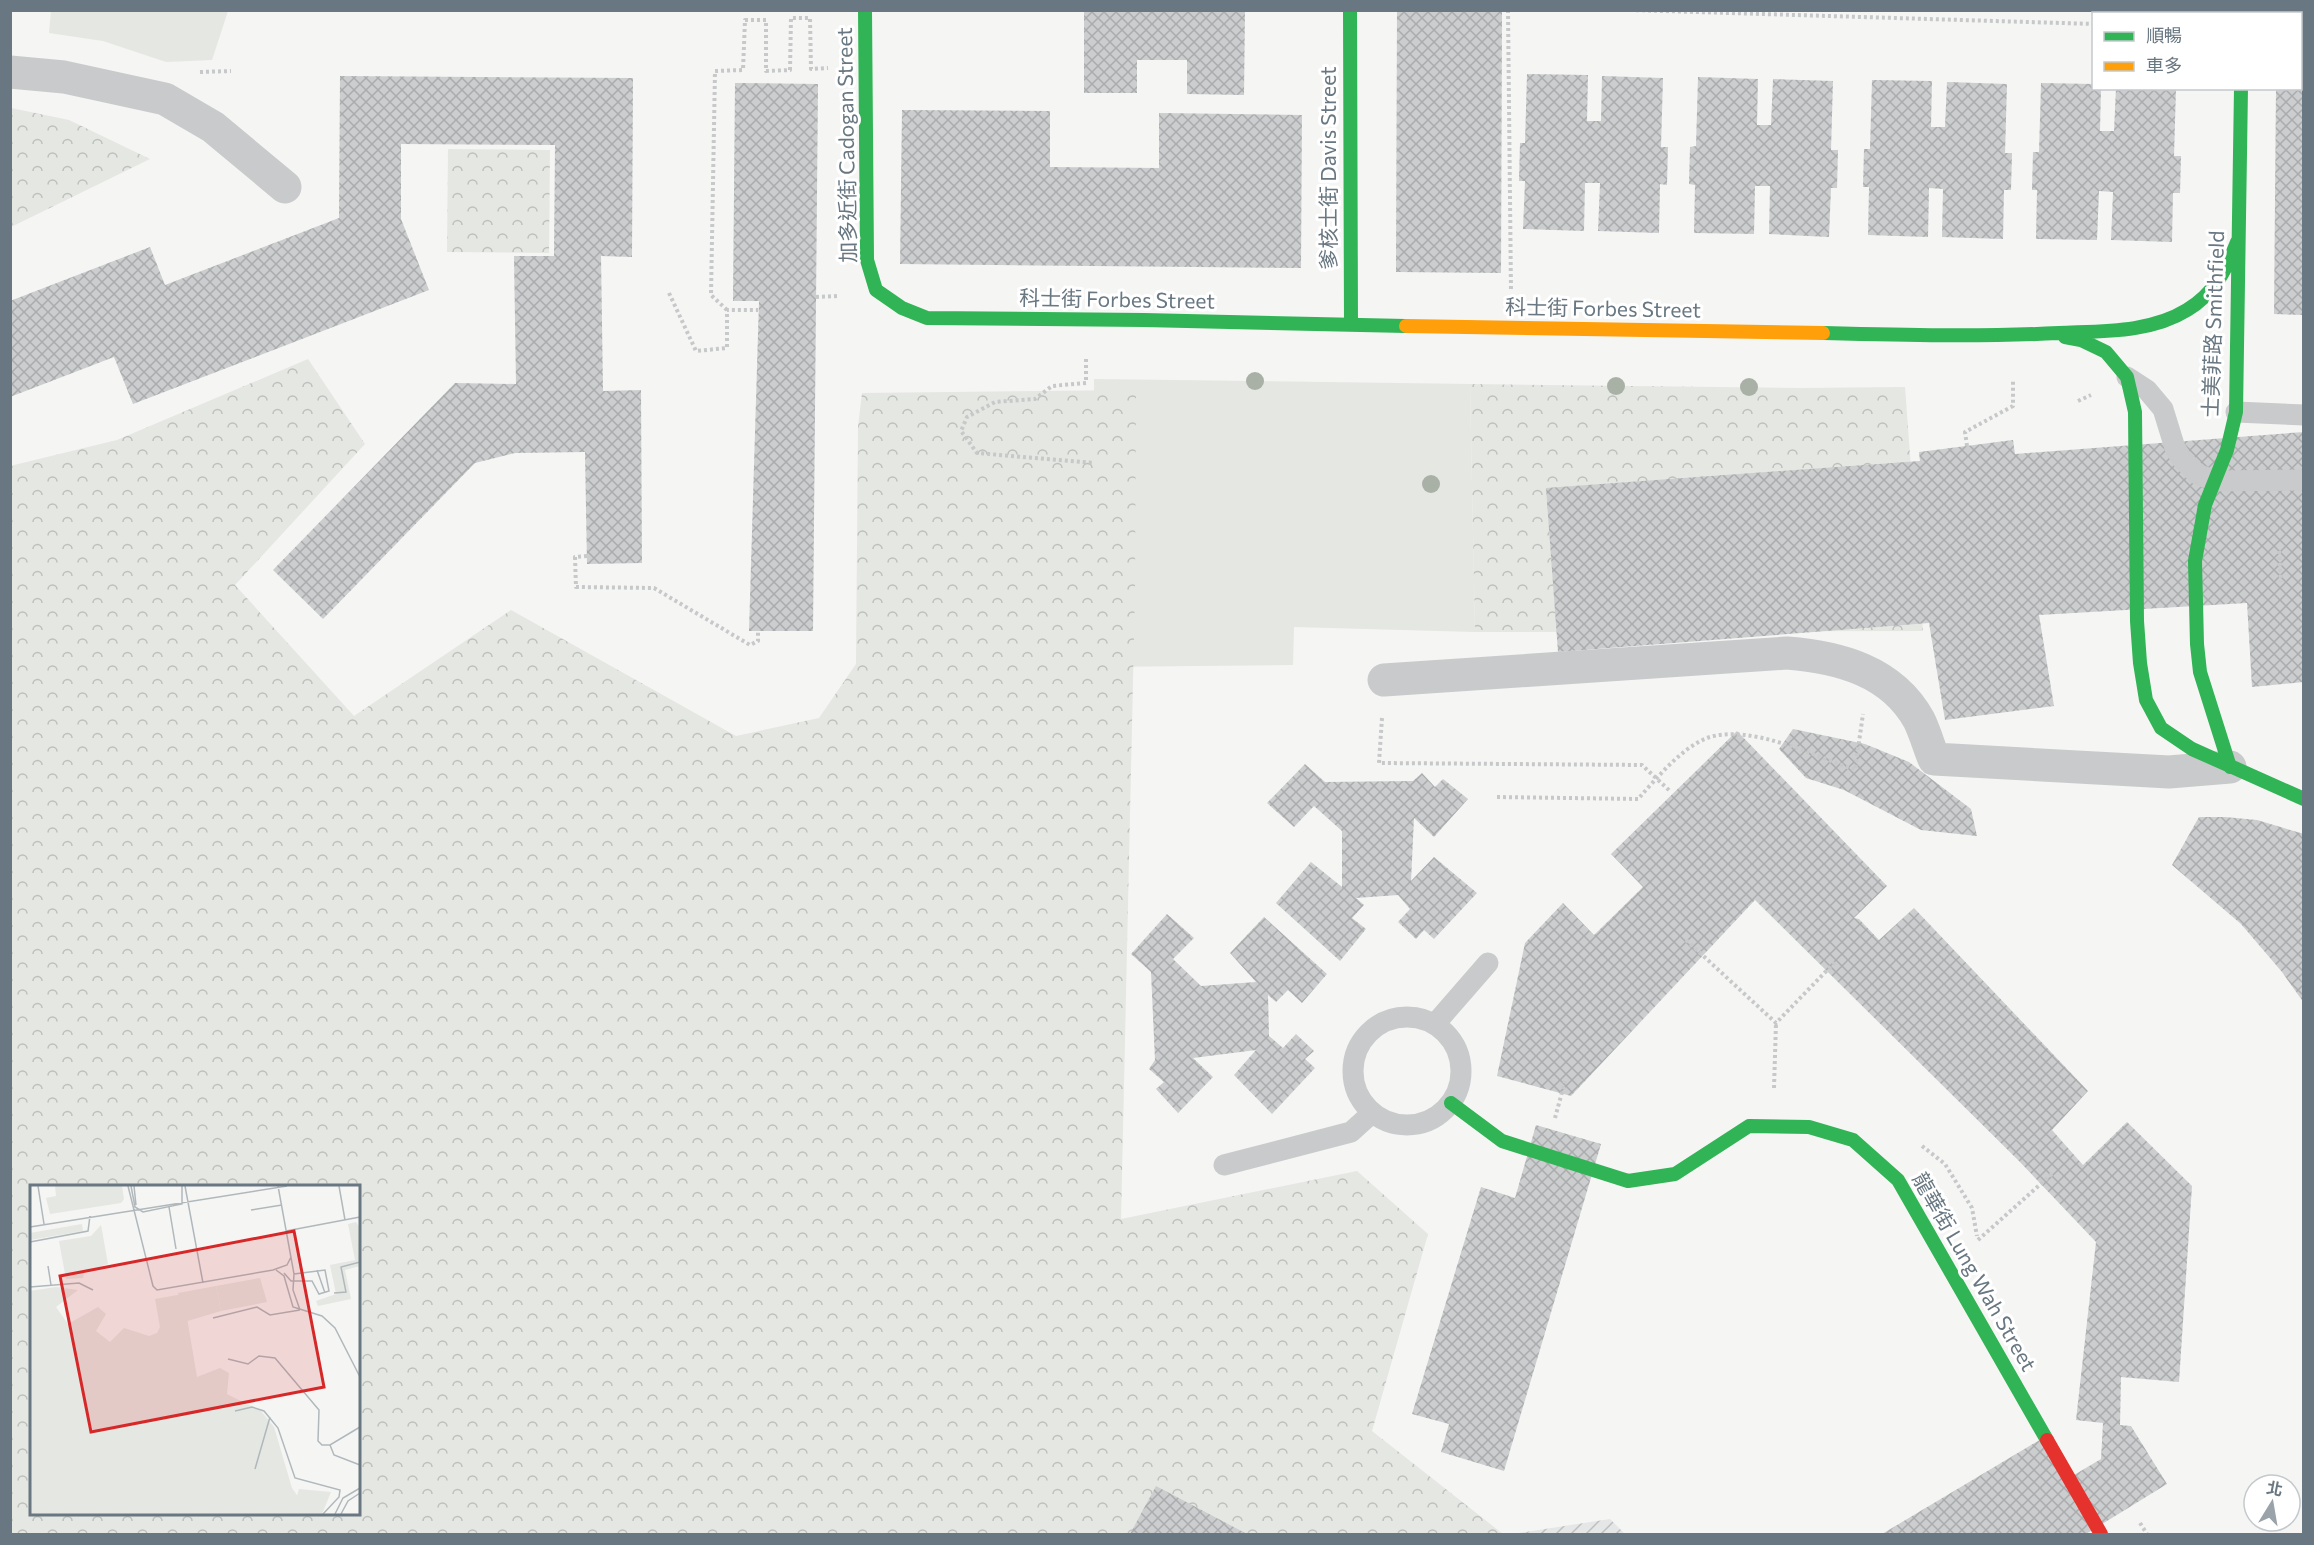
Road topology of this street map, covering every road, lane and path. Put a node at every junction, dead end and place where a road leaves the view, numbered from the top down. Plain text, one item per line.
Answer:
1 (864, 10) edge
2 (1350, 10) edge
3 (1508, 10) edge
4 (1630, 10) edge
5 (2092, 24) edge
6 (811, 69) dead end
7 (10, 72) edge
8 (2241, 90) edge
9 (285, 187) dead end
10 (2237, 242) junction
11 (1500, 292) dead end
12 (1511, 292) junction
13 (1523, 292) dead end
14 (669, 293) dead end
15 (843, 296) dead end
16 (816, 297) dead end
17 (727, 310) junction
18 (759, 310) dead end
19 (927, 318) joint
20 (1351, 325) junction
21 (2046, 334) junction
22 (1086, 350) dead end
23 (2127, 377) junction
24 (2013, 380) dead end
25 (2236, 412) junction
26 (2304, 415) edge
27 (1967, 446) dead end
28 (1094, 463) dead end
29 (2304, 480) edge
30 (2215, 481) junction
31 (2279, 551) dead end
32 (587, 556) dead end
33 (2281, 582) dead end
34 (758, 631) dead end
35 (1870, 672) junction
36 (1384, 680) dead end
37 (1379, 763) dead end
38 (2230, 767) junction
39 (1656, 778) junction
40 (1671, 792) dead end
41 (1497, 797) dead end
42 (2304, 799) edge
43 (1686, 940) dead end
44 (1835, 962) dead end
45 (1488, 963) dead end
46 (1776, 1023) junction
47 (1435, 1024) junction
48 (1565, 1082) dead end
49 (1774, 1091) dead end
50 (1451, 1103) junction
51 (1372, 1113) junction
52 (1553, 1126) dead end
53 (1224, 1165) dead end
54 (2053, 1173) dead end
55 (1977, 1240) dead end
56 (2101, 1534) edge

1 - 19 main road, 加多近街 Cadogan Street
2 - 20 main road, 爹核士街 Davis Street
3 - 12 path
4 - 5 path
6 - 17 path
7 - 9 street
8 - 10 main road, 士美菲路 Smithfield
10 - 21 main road, 科士街 Forbes Street
10 - 25 main road, 士美菲路 Smithfield
11 - 12 path
12 - 13 path
14 - 17 path
15 - 16 path
17 - 18 path
19 - 20 main road, 科士街 Forbes Street
20 - 21 main road, 科士街 Forbes Street
21 - 23 main road
22 - 28 path
23 - 30 lane
23 - 38 main road
24 - 27 path
25 - 26 lane
25 - 30 main road, 士美菲路 Smithfield
29 - 30 lane
30 - 38 main road, 士美菲路 Smithfield
31 - 33 path
32 - 34 path
35 - 36 street
35 - 38 street
35 - 39 path
37 - 39 path
38 - 42 main road
39 - 40 path
39 - 41 path
43 - 46 path
44 - 46 path
45 - 47 lane
46 - 49 path
47 - 50 lane
47 - 51 lane
48 - 52 path
50 - 51 lane
50 - 56 main road, 龍華街 Lung Wah Street
51 - 53 lane
54 - 55 path

